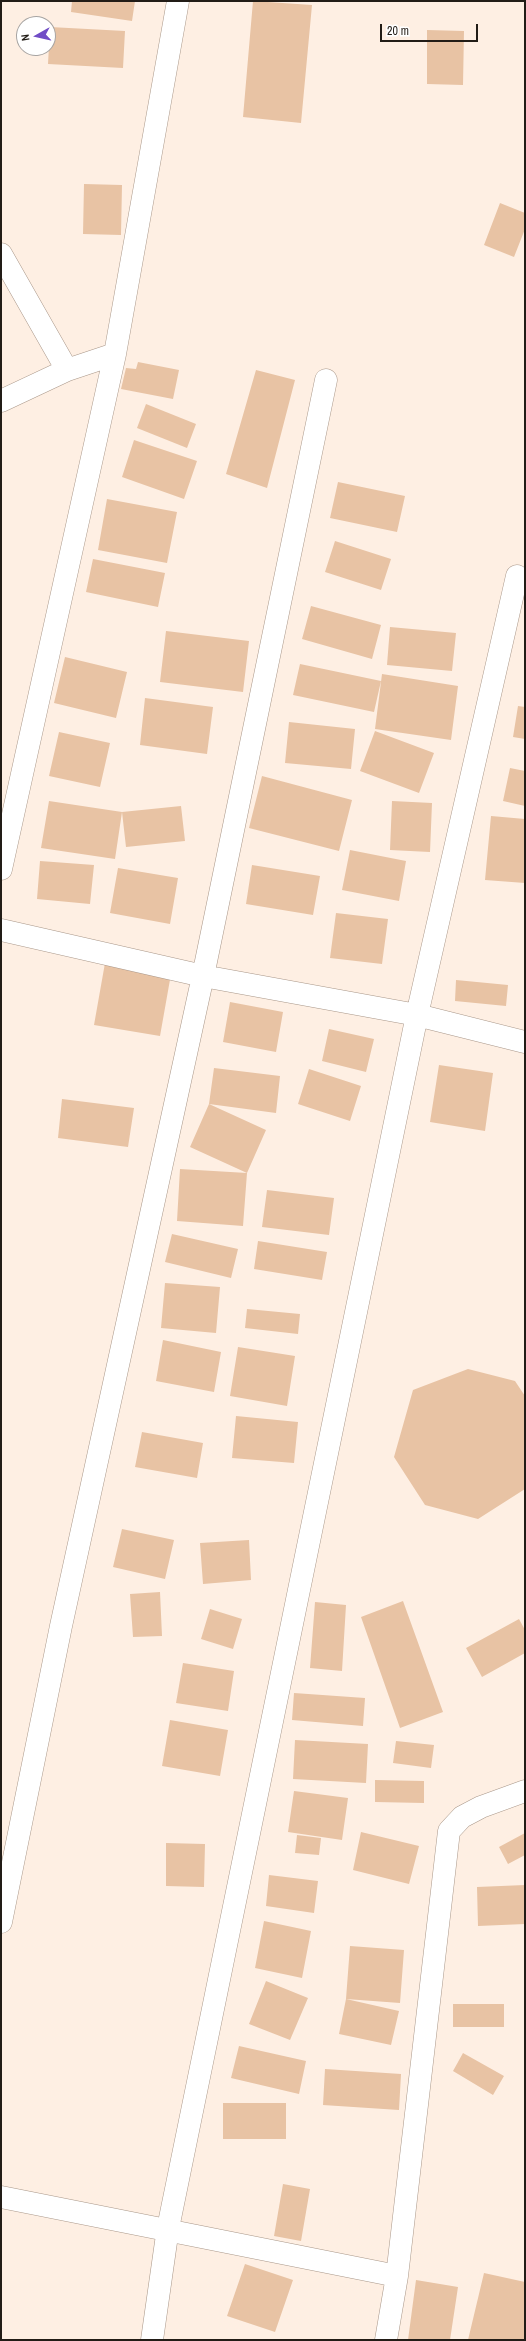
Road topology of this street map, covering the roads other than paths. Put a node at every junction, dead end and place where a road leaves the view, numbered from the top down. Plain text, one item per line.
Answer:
1 (178, 1) edge
2 (1, 254) edge
3 (115, 354) junction
4 (67, 370) junction
5 (326, 380) dead end
6 (1, 401) edge
7 (517, 576) dead end
8 (1, 868) edge
9 (1, 930) edge
10 (203, 976) junction
11 (417, 1015) junction
12 (525, 1042) edge
13 (525, 1791) edge
14 (1, 1922) edge
15 (1, 2197) edge
16 (168, 2228) junction
17 (397, 2276) junction
18 (152, 2340) edge
19 (386, 2340) edge

1 - 3 street
2 - 4 street
3 - 4 street
3 - 8 street
4 - 6 street
5 - 10 street
7 - 11 street
9 - 10 street
10 - 11 street
10 - 14 street
11 - 12 street
11 - 16 street
13 - 17 street
15 - 16 street
16 - 17 street
16 - 18 street
17 - 19 street

